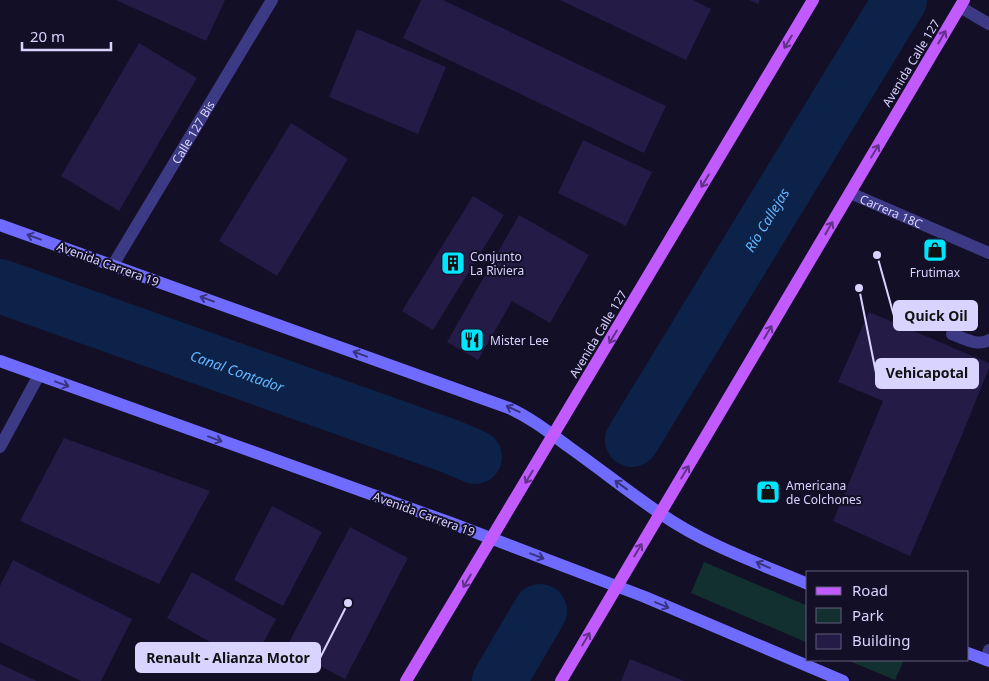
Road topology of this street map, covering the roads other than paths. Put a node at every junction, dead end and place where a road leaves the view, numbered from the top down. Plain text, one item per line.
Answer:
1 (272, 0) edge
2 (813, 0) edge
3 (962, 3) edge
4 (989, 24) edge
5 (850, 193) junction
6 (0, 225) edge
7 (989, 253) edge
8 (113, 266) junction
9 (952, 334) dead end
10 (989, 340) edge
11 (0, 361) edge
12 (39, 375) junction
13 (554, 436) junction
14 (0, 447) edge
15 (660, 514) junction
16 (492, 539) junction
17 (806, 583) edge
18 (617, 586) junction
19 (969, 652) edge
20 (988, 657) edge
21 (406, 681) edge
22 (561, 681) edge
23 (843, 681) edge

1 - 8 street, Calle 127 Bis
2 -> 13 main road, Avenida Calle 127
3 - 4 street
5 -> 3 main road, Avenida Calle 127
5 - 7 street, Carrera 18C
15 -> 5 main road, Avenida Calle 127
8 -> 6 main road, Avenida Carrera 19
13 -> 8 main road, Avenida Carrera 19
9 - 10 street
11 - 12 main road, Avenida Carrera 19
12 - 14 street
12 -> 16 main road, Avenida Carrera 19
15 -> 13 main road, Avenida Carrera 19
13 -> 16 main road, Avenida Calle 127
17 -> 15 main road, Avenida Carrera 19
18 -> 15 main road, Avenida Calle 127
16 -> 18 main road, Avenida Carrera 19
16 -> 21 main road, Avenida Calle 127
22 -> 18 main road, Avenida Calle 127
18 -> 23 main road, Avenida Carrera 19
19 - 20 main road

